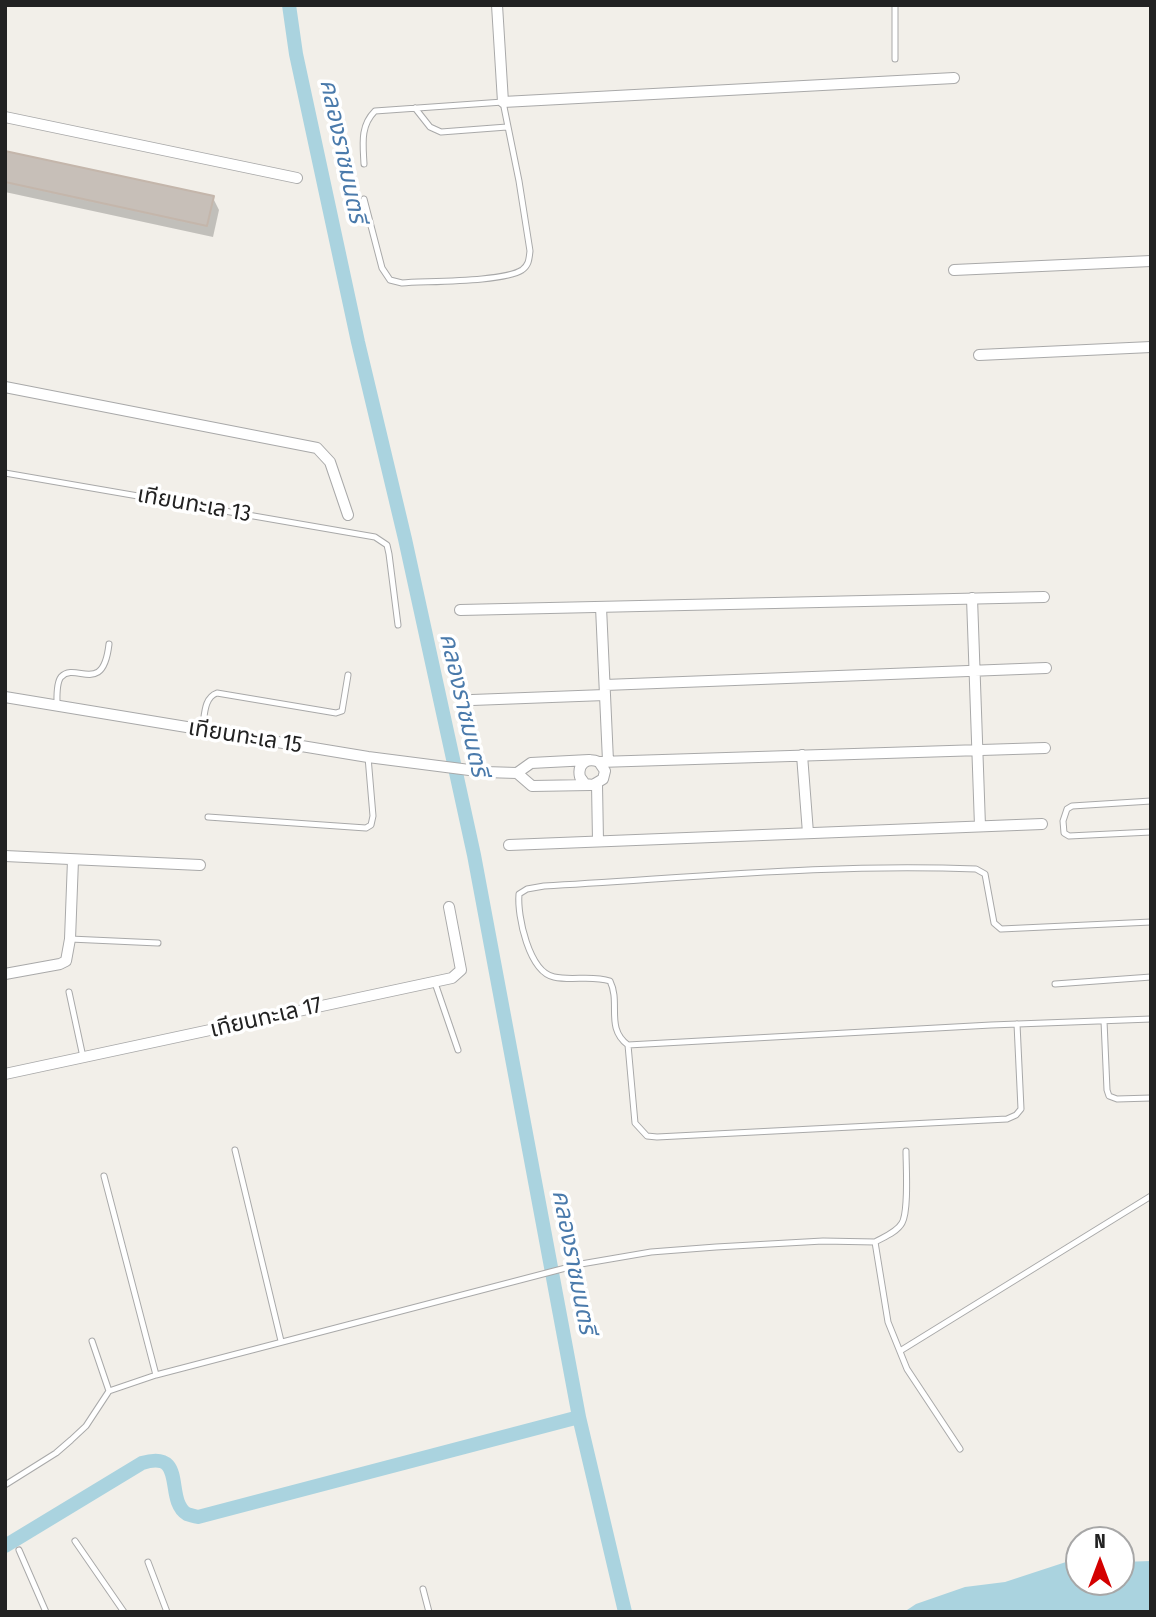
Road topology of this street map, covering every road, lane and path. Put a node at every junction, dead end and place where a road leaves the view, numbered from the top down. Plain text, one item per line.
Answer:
1 (497, 5) edge
2 (895, 5) edge
3 (895, 60) dead end
4 (954, 78) dead end
5 (503, 102) junction
6 (415, 108) junction
7 (5, 117) edge
8 (507, 127) junction
9 (364, 164) dead end
10 (297, 178) dead end
11 (365, 199) dead end
12 (1151, 261) edge
13 (954, 270) dead end
14 (1151, 347) edge
15 (979, 355) dead end
16 (5, 387) edge
17 (5, 473) edge
18 (348, 515) dead end
19 (1044, 597) dead end
20 (972, 598) junction
21 (601, 607) junction
22 (460, 610) dead end
23 (398, 625) dead end
24 (108, 645) dead end
25 (1046, 668) dead end
26 (974, 669) junction
27 (348, 676) dead end
28 (605, 690) junction
29 (5, 697) edge
30 (472, 700) dead end
31 (57, 705) junction
32 (202, 730) junction
33 (1045, 748) dead end
34 (977, 750) junction
35 (802, 755) junction
36 (368, 757) junction
37 (599, 761) junction
38 (517, 773) junction
39 (593, 785) junction
40 (1151, 801) edge
41 (208, 817) dead end
42 (1042, 824) dead end
43 (980, 826) junction
44 (1151, 832) edge
45 (808, 833) junction
46 (598, 841) junction
47 (509, 845) dead end
48 (5, 856) edge
49 (73, 860) junction
50 (200, 865) dead end
51 (449, 907) dead end
52 (1151, 922) edge
53 (70, 939) junction
54 (158, 943) dead end
55 (5, 974) edge
56 (1151, 977) edge
57 (435, 983) junction
58 (1055, 984) dead end
59 (69, 992) dead end
60 (1151, 1018) edge
61 (1104, 1021) junction
62 (1017, 1024) junction
63 (628, 1045) junction
64 (458, 1050) dead end
65 (83, 1058) junction
66 (5, 1074) edge
67 (1151, 1098) edge
68 (234, 1150) dead end
69 (906, 1151) dead end
70 (104, 1176) dead end
71 (1151, 1196) edge
72 (875, 1242) junction
73 (92, 1341) dead end
74 (281, 1341) junction
75 (900, 1351) junction
76 (156, 1375) junction
77 (108, 1391) junction
78 (960, 1448) dead end
79 (5, 1485) edge
80 (75, 1541) dead end
81 (19, 1550) dead end
82 (148, 1562) dead end
83 (423, 1589) dead end
84 (46, 1612) edge
85 (124, 1612) edge
86 (167, 1612) edge
87 (429, 1612) edge

1 - 5 street
2 - 3 lane
4 - 5 street
5 - 6 lane
5 - 8 lane
6 - 8 lane
6 - 9 lane
7 - 10 street
8 - 11 lane
12 - 13 street
14 - 15 street
16 - 18 street
17 - 23 lane, เทียนทะเล 13
19 - 20 street
20 - 21 street
20 - 26 street
21 - 22 street
21 - 28 street
24 - 31 lane
25 - 26 street
26 - 28 street
26 - 34 street
27 - 32 lane
28 - 30 street
28 - 37 street
29 - 31 street, เทียนทะเล 15
31 - 32 street, เทียนทะเล 15
32 - 36 street, เทียนทะเล 15
33 - 34 street
34 - 35 street
34 - 43 street
35 - 37 street
35 - 45 street
36 - 38 street, เทียนทะเล 15
36 - 41 lane
37 - 38 street
37 - 39 street
37 - 39 street
38 - 39 street
39 - 46 street
40 - 44 lane
42 - 43 street
43 - 45 street
45 - 46 street
46 - 47 street
48 - 49 street
49 - 50 street
49 - 53 street
51 - 57 street, เทียนทะเล 17
52 - 63 lane
53 - 54 lane
53 - 55 street
56 - 58 lane
57 - 64 lane
57 - 65 street, เทียนทะเล 17
59 - 65 lane
60 - 61 lane
61 - 62 lane
61 - 67 lane
62 - 63 lane
62 - 63 lane
65 - 66 street, เทียนทะเล 17
68 - 74 lane
69 - 72 lane
70 - 76 lane
71 - 75 lane
72 - 74 lane
72 - 75 lane
73 - 77 lane
74 - 76 lane
75 - 78 lane
76 - 77 lane
77 - 79 lane
80 - 85 lane
81 - 84 lane
82 - 86 lane
83 - 87 lane

